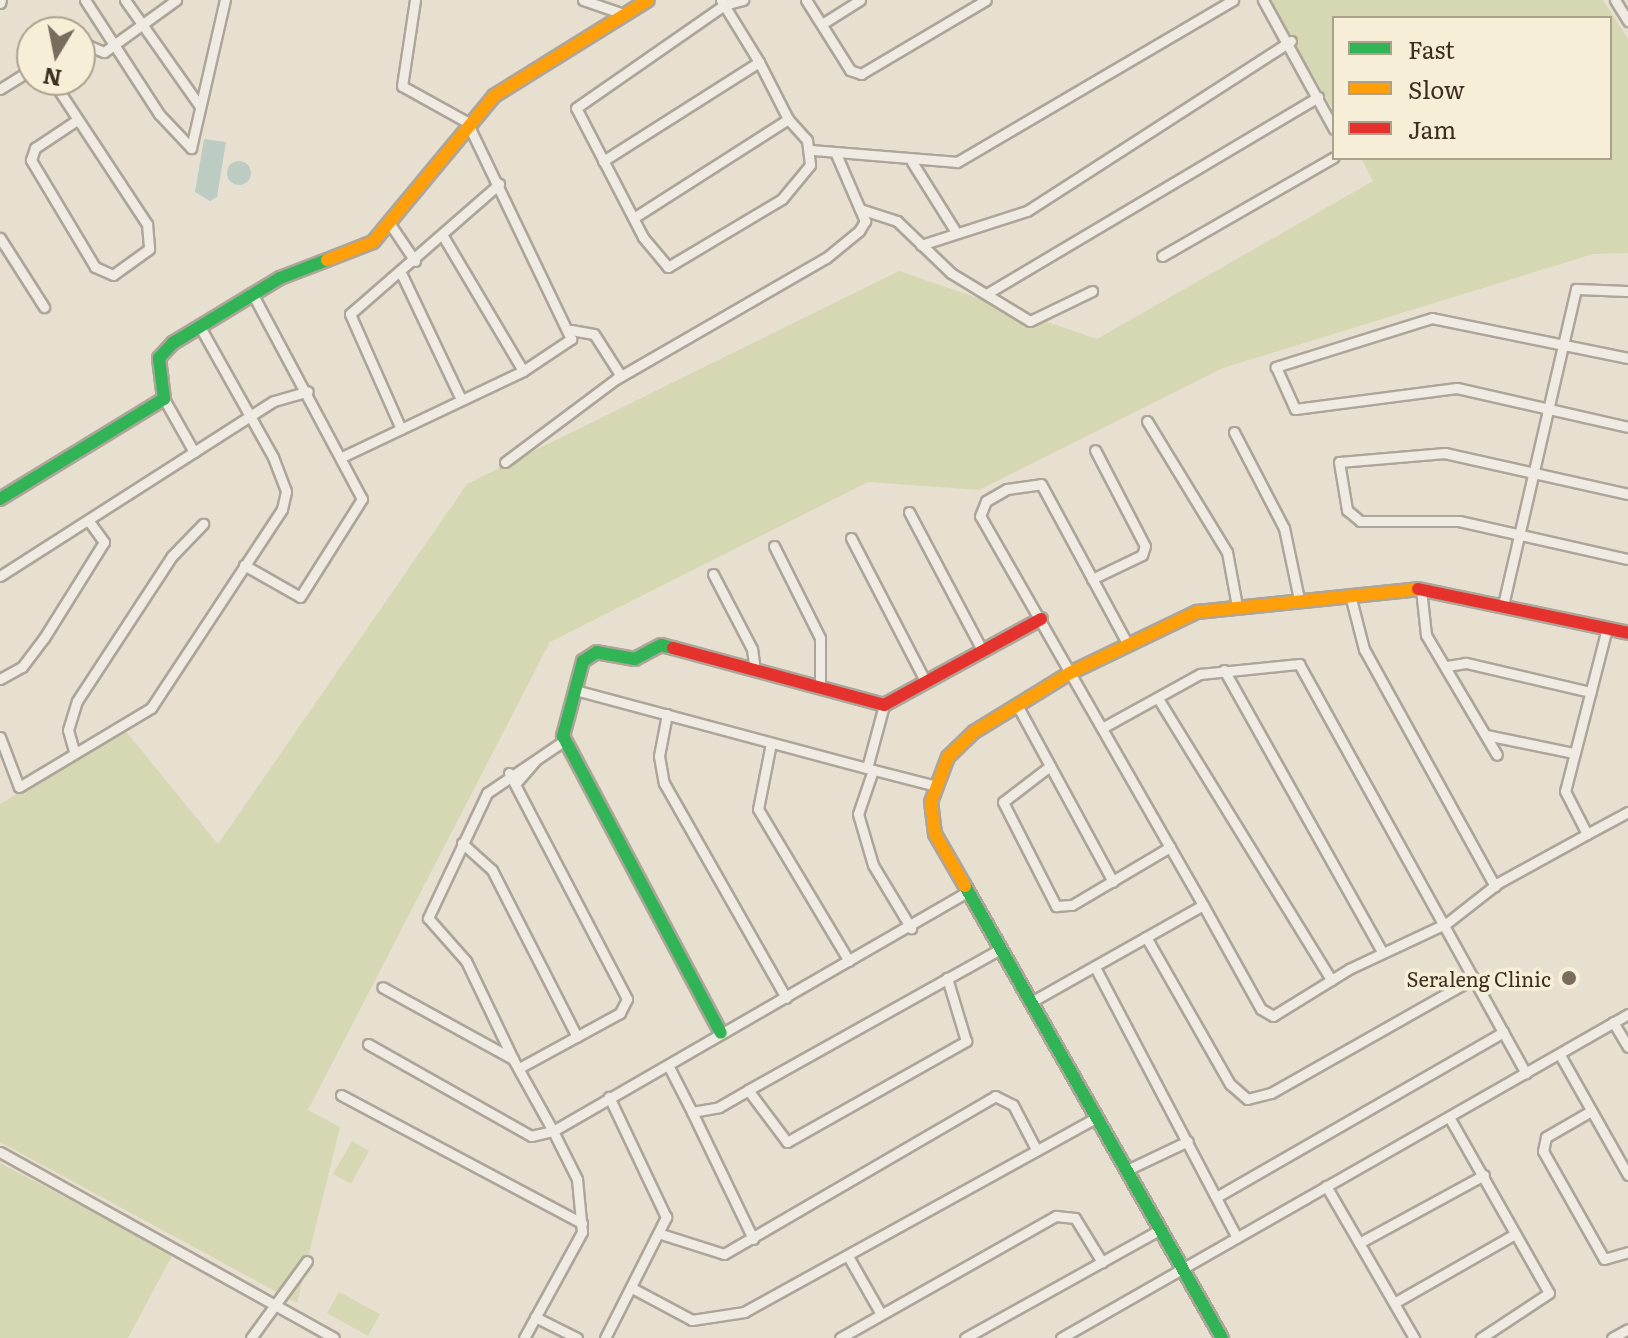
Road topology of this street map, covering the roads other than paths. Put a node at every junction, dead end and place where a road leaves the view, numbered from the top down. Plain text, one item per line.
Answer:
1 (85, 0) edge
2 (125, 0) edge
3 (225, 0) edge
4 (415, 0) edge
5 (583, 0) edge
6 (648, 0) edge
7 (743, 0) edge
8 (806, 0) edge
9 (860, 0) edge
10 (986, 0) edge
11 (1233, 0) edge
12 (1263, 0) edge
13 (1615, 0) edge
14 (171, 2) edge
15 (722, 2) edge
16 (624, 14) junction
17 (1628, 21) edge
18 (822, 24) junction
19 (141, 26) junction
20 (1291, 41) junction
21 (115, 47) junction
22 (96, 51) edge
23 (759, 62) junction
24 (62, 96) edge
25 (1318, 97) junction
26 (199, 105) junction
27 (788, 119) junction
28 (77, 120) junction
29 (467, 122) junction
30 (1332, 125) edge
31 (812, 150) junction
32 (836, 154) junction
33 (1332, 158) edge
34 (603, 161) junction
35 (912, 162) junction
36 (499, 184) junction
37 (860, 209) junction
38 (635, 217) junction
39 (392, 227) junction
40 (954, 229) junction
41 (443, 236) junction
42 (0, 238) edge
43 (921, 245) junction
44 (1162, 256) dead end
45 (415, 261) junction
46 (402, 275) junction
47 (1092, 291) dead end
48 (1628, 291) edge
49 (252, 293) junction
50 (988, 293) junction
51 (44, 307) dead end
52 (200, 327) junction
53 (571, 330) junction
54 (1563, 343) junction
55 (1628, 358) edge
56 (523, 371) junction
57 (621, 376) junction
58 (308, 391) junction
59 (164, 399) junction
60 (461, 399) junction
61 (1546, 403) junction
62 (249, 417) junction
63 (1147, 421) dead end
64 (1628, 427) edge
65 (401, 429) junction
66 (1234, 432) dead end
67 (1095, 450) dead end
68 (194, 452) junction
69 (344, 456) junction
70 (505, 462) dead end
71 (1533, 474) junction
72 (1628, 494) edge
73 (0, 499) edge
74 (909, 512) dead end
75 (88, 520) junction
76 (203, 524) dead end
77 (1520, 536) junction
78 (851, 538) dead end
79 (774, 546) dead end
80 (1628, 559) edge
81 (244, 565) junction
82 (713, 574) dead end
83 (0, 576) edge
84 (1092, 579) junction
85 (1421, 589) junction
86 (1350, 595) junction
87 (1299, 599) junction
88 (1503, 605) junction
89 (1237, 606) junction
90 (1041, 619) junction
91 (1607, 628) junction
92 (1628, 633) edge
93 (1127, 643) junction
94 (981, 648) junction
95 (1447, 666) junction
96 (1224, 670) junction
97 (755, 671) junction
98 (1070, 673) junction
99 (0, 679) edge
100 (925, 681) junction
101 (820, 688) junction
102 (575, 690) junction
103 (1591, 692) junction
104 (1159, 700) junction
105 (884, 705) junction
106 (1017, 705) junction
107 (667, 714) junction
108 (1102, 728) junction
109 (1486, 735) junction
110 (0, 737) edge
111 (565, 740) junction
112 (771, 743) junction
113 (74, 751) junction
114 (1574, 753) junction
115 (1497, 755) dead end
116 (536, 759) junction
117 (1050, 766) junction
118 (870, 769) junction
119 (509, 773) junction
120 (516, 783) junction
121 (936, 786) junction
122 (1628, 812) edge
123 (1587, 834) junction
124 (462, 843) junction
125 (1170, 847) junction
126 (1113, 882) junction
127 (1495, 886) junction
128 (967, 892) junction
129 (1203, 905) junction
130 (1447, 923) junction
131 (911, 928) junction
132 (1146, 937) junction
133 (1002, 948) junction
134 (1382, 952) junction
135 (849, 961) junction
136 (1097, 971) junction
137 (947, 978) junction
138 (1474, 978) junction
139 (1331, 980) junction
140 (382, 987) dead end
141 (786, 998) junction
142 (1031, 1002) junction
143 (1628, 1014) edge
144 (1613, 1022) junction
145 (1504, 1032) junction
146 (721, 1033) junction
147 (577, 1037) junction
148 (368, 1044) dead end
149 (1628, 1047) edge
150 (1560, 1055) junction
151 (513, 1059) junction
152 (668, 1065) junction
153 (521, 1067) junction
154 (1526, 1073) junction
155 (748, 1090) junction
156 (341, 1095) dead end
157 (609, 1097) junction
158 (1591, 1111) junction
159 (692, 1112) junction
160 (1449, 1117) junction
161 (1095, 1118) junction
162 (553, 1131) junction
163 (1188, 1141) junction
164 (1036, 1149) junction
165 (0, 1152) edge
166 (1129, 1169) junction
167 (1484, 1175) junction
168 (1628, 1175) edge
169 (1326, 1186) junction
170 (1220, 1195) junction
171 (582, 1223) junction
172 (1161, 1229) junction
173 (661, 1234) junction
174 (1515, 1234) junction
175 (1237, 1238) junction
176 (753, 1239) junction
177 (1361, 1242) junction
178 (1628, 1252) edge
179 (849, 1258) junction
180 (307, 1261) dead end
181 (1102, 1262) junction
182 (1183, 1268) junction
183 (632, 1288) junction
184 (1394, 1303) junction
185 (279, 1308) junction
186 (881, 1314) junction
187 (535, 1317) junction
188 (1628, 1329) edge
189 (251, 1338) edge
190 (334, 1338) edge
191 (524, 1338) edge
192 (577, 1338) edge
193 (605, 1338) edge
194 (840, 1338) edge
195 (965, 1338) edge
196 (1061, 1338) edge
197 (1222, 1338) edge
198 (1414, 1338) edge
199 (1481, 1338) edge
200 (1612, 1338) edge

1 - 21 street
2 - 19 street
3 - 26 street
4 - 29 street
5 - 16 street
6 - 16 street
7 - 15 street
8 - 18 street
9 - 18 street
10 - 18 street
11 - 35 street
12 - 20 street
13 - 17 street
14 - 19 street
15 - 23 street
15 - 34 street
16 - 29 street
19 - 21 street
19 - 26 street
20 - 25 street
20 - 40 street
21 - 22 street
21 - 26 street
23 - 27 street
23 - 34 street
24 - 28 street
25 - 30 street
25 - 50 street
27 - 31 street
27 - 38 street
28 - 28 street
29 - 36 street
29 - 39 street
31 - 32 street
31 - 38 street
32 - 35 street
32 - 37 street
33 - 44 street
34 - 38 street
35 - 40 street
36 - 41 street
36 - 53 street
37 - 43 street
37 - 57 street
39 - 45 street
39 - 49 street
40 - 43 street
41 - 45 street
41 - 56 street
42 - 51 street
43 - 50 street
45 - 46 street
46 - 60 street
46 - 65 street
47 - 50 street
48 - 54 street
49 - 52 street
49 - 58 street
52 - 59 street
52 - 62 street
53 - 56 street
53 - 57 street
54 - 55 street
54 - 61 street
54 - 61 street
56 - 60 street
57 - 70 street
58 - 62 street
58 - 69 street
59 - 68 street
59 - 73 street
60 - 65 street
61 - 64 street
61 - 71 street
62 - 68 street
62 - 81 street
63 - 89 street
65 - 69 street
66 - 87 street
67 - 84 street
68 - 75 street
69 - 81 street
71 - 72 street
71 - 77 street
71 - 77 street
74 - 94 street
75 - 83 street
75 - 99 street
76 - 113 street
77 - 80 street
77 - 88 street
78 - 100 street
79 - 101 street
81 - 113 street
82 - 97 street
84 - 90 street
84 - 93 street
85 - 86 street
85 - 88 street
85 - 95 street
86 - 87 street
86 - 127 street
87 - 89 street
88 - 91 street
89 - 93 street
90 - 94 street
90 - 98 street
91 - 92 street
91 - 103 street
93 - 98 street
94 - 100 street
95 - 103 street
95 - 109 street
96 - 104 street
96 - 130 street
96 - 134 street
97 - 101 street
97 - 102 street
98 - 106 street
98 - 108 street
100 - 105 street
101 - 105 street
102 - 107 street
102 - 111 street
103 - 114 street
104 - 108 street
104 - 139 street
105 - 118 street
106 - 117 street
106 - 121 street
107 - 112 street
107 - 141 street
108 - 125 street
109 - 114 street
109 - 115 street
110 - 113 street
111 - 116 street
111 - 146 street
112 - 118 street
112 - 135 street
114 - 123 street
116 - 119 street
116 - 120 street
117 - 126 street
117 - 126 street
118 - 121 street
118 - 131 street
119 - 120 street
119 - 124 street
120 - 147 street
121 - 128 street
122 - 123 street
123 - 127 street
124 - 147 street
124 - 151 street
125 - 126 street
125 - 129 street
127 - 130 street
128 - 131 street
128 - 133 street
129 - 132 street
129 - 139 street
130 - 134 street
130 - 138 street
131 - 135 street
132 - 136 street
132 - 138 street
133 - 137 street
133 - 142 street
134 - 139 street
135 - 141 street
136 - 142 street
136 - 163 street
137 - 155 street
137 - 155 street
138 - 145 street
140 - 151 street
141 - 146 street
142 - 161 street
143 - 144 street
144 - 149 street
144 - 150 street
145 - 154 street
145 - 170 street
146 - 152 street
147 - 153 street
148 - 162 street
150 - 154 street
150 - 158 street
151 - 153 street
152 - 157 street
152 - 159 street
153 - 162 street
154 - 160 street
155 - 159 street
156 - 171 street
157 - 162 street
157 - 173 street
158 - 168 street
158 - 178 street
159 - 176 street
160 - 167 street
160 - 169 street
161 - 164 street
161 - 166 street
162 - 171 street
163 - 166 street
163 - 170 street
164 - 176 street
164 - 179 street
165 - 185 street
166 - 172 street
167 - 174 street
167 - 177 street
169 - 175 street
169 - 177 street
170 - 175 street
171 - 187 street
172 - 181 street
172 - 182 street
173 - 176 street
173 - 183 street
174 - 184 street
174 - 199 street
175 - 182 street
177 - 184 street
179 - 183 street
179 - 186 street
180 - 185 street
181 - 186 street
181 - 195 street
182 - 196 street
182 - 197 street
183 - 193 street
184 - 198 street
185 - 189 street
185 - 190 street
186 - 194 street
187 - 191 street
187 - 192 street
188 - 200 street

